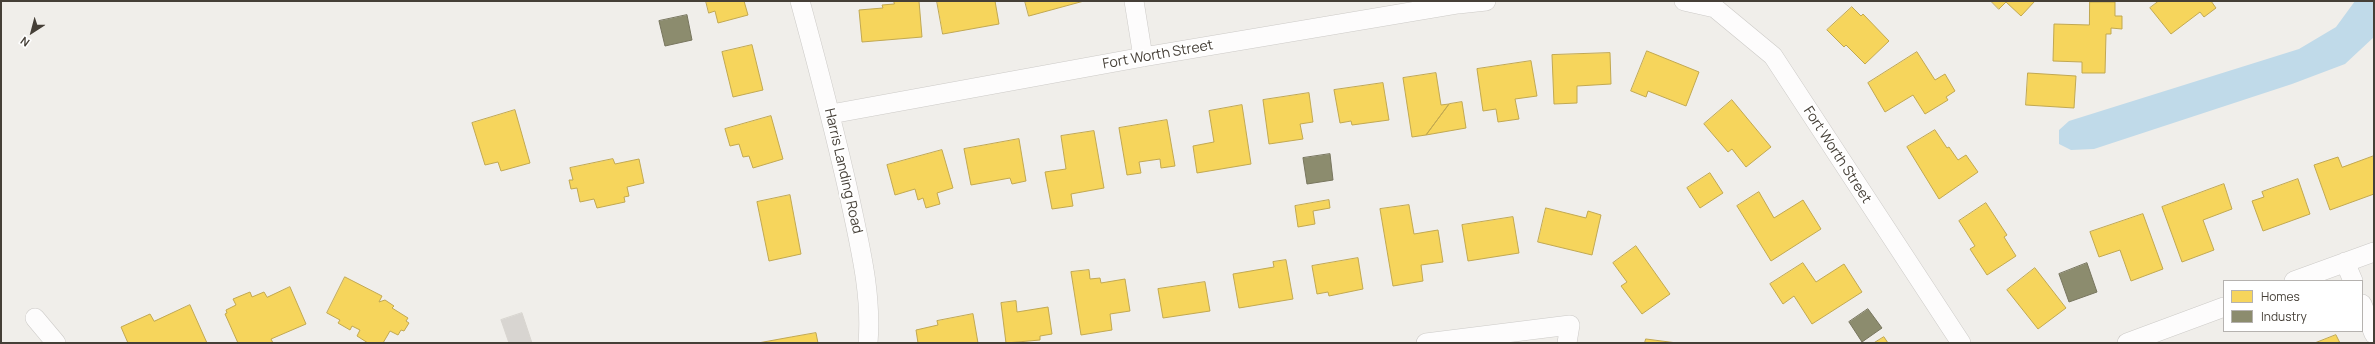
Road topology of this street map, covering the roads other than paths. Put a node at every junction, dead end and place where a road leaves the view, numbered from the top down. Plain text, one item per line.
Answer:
1 (800, 1) edge
2 (1134, 1) edge
3 (1486, 1) edge
4 (1684, 1) edge
5 (1458, 2) edge
6 (1717, 4) edge
7 (1143, 57) junction
8 (831, 114) junction
9 (2374, 252) edge
10 (2345, 262) junction
11 (2297, 280) edge
12 (2353, 280) edge
13 (2363, 306) edge
14 (2223, 307) edge
15 (35, 318) dead end
16 (2374, 334) edge
17 (56, 343) edge
18 (868, 343) edge
19 (1426, 343) edge
20 (1567, 343) edge
21 (1961, 343) edge
22 (2127, 343) edge

1 - 8 street, Harris Landing Road
2 - 7 street
3 - 5 street, Fort Worth Street
4 - 6 street, Fort Worth Street
5 - 7 street, Fort Worth Street
6 - 21 street, Fort Worth Street
7 - 8 street, Fort Worth Street
8 - 18 street, Harris Landing Road
9 - 10 street
10 - 11 street
10 - 12 street
13 - 16 street
14 - 22 street
15 - 17 street
19 - 20 street

